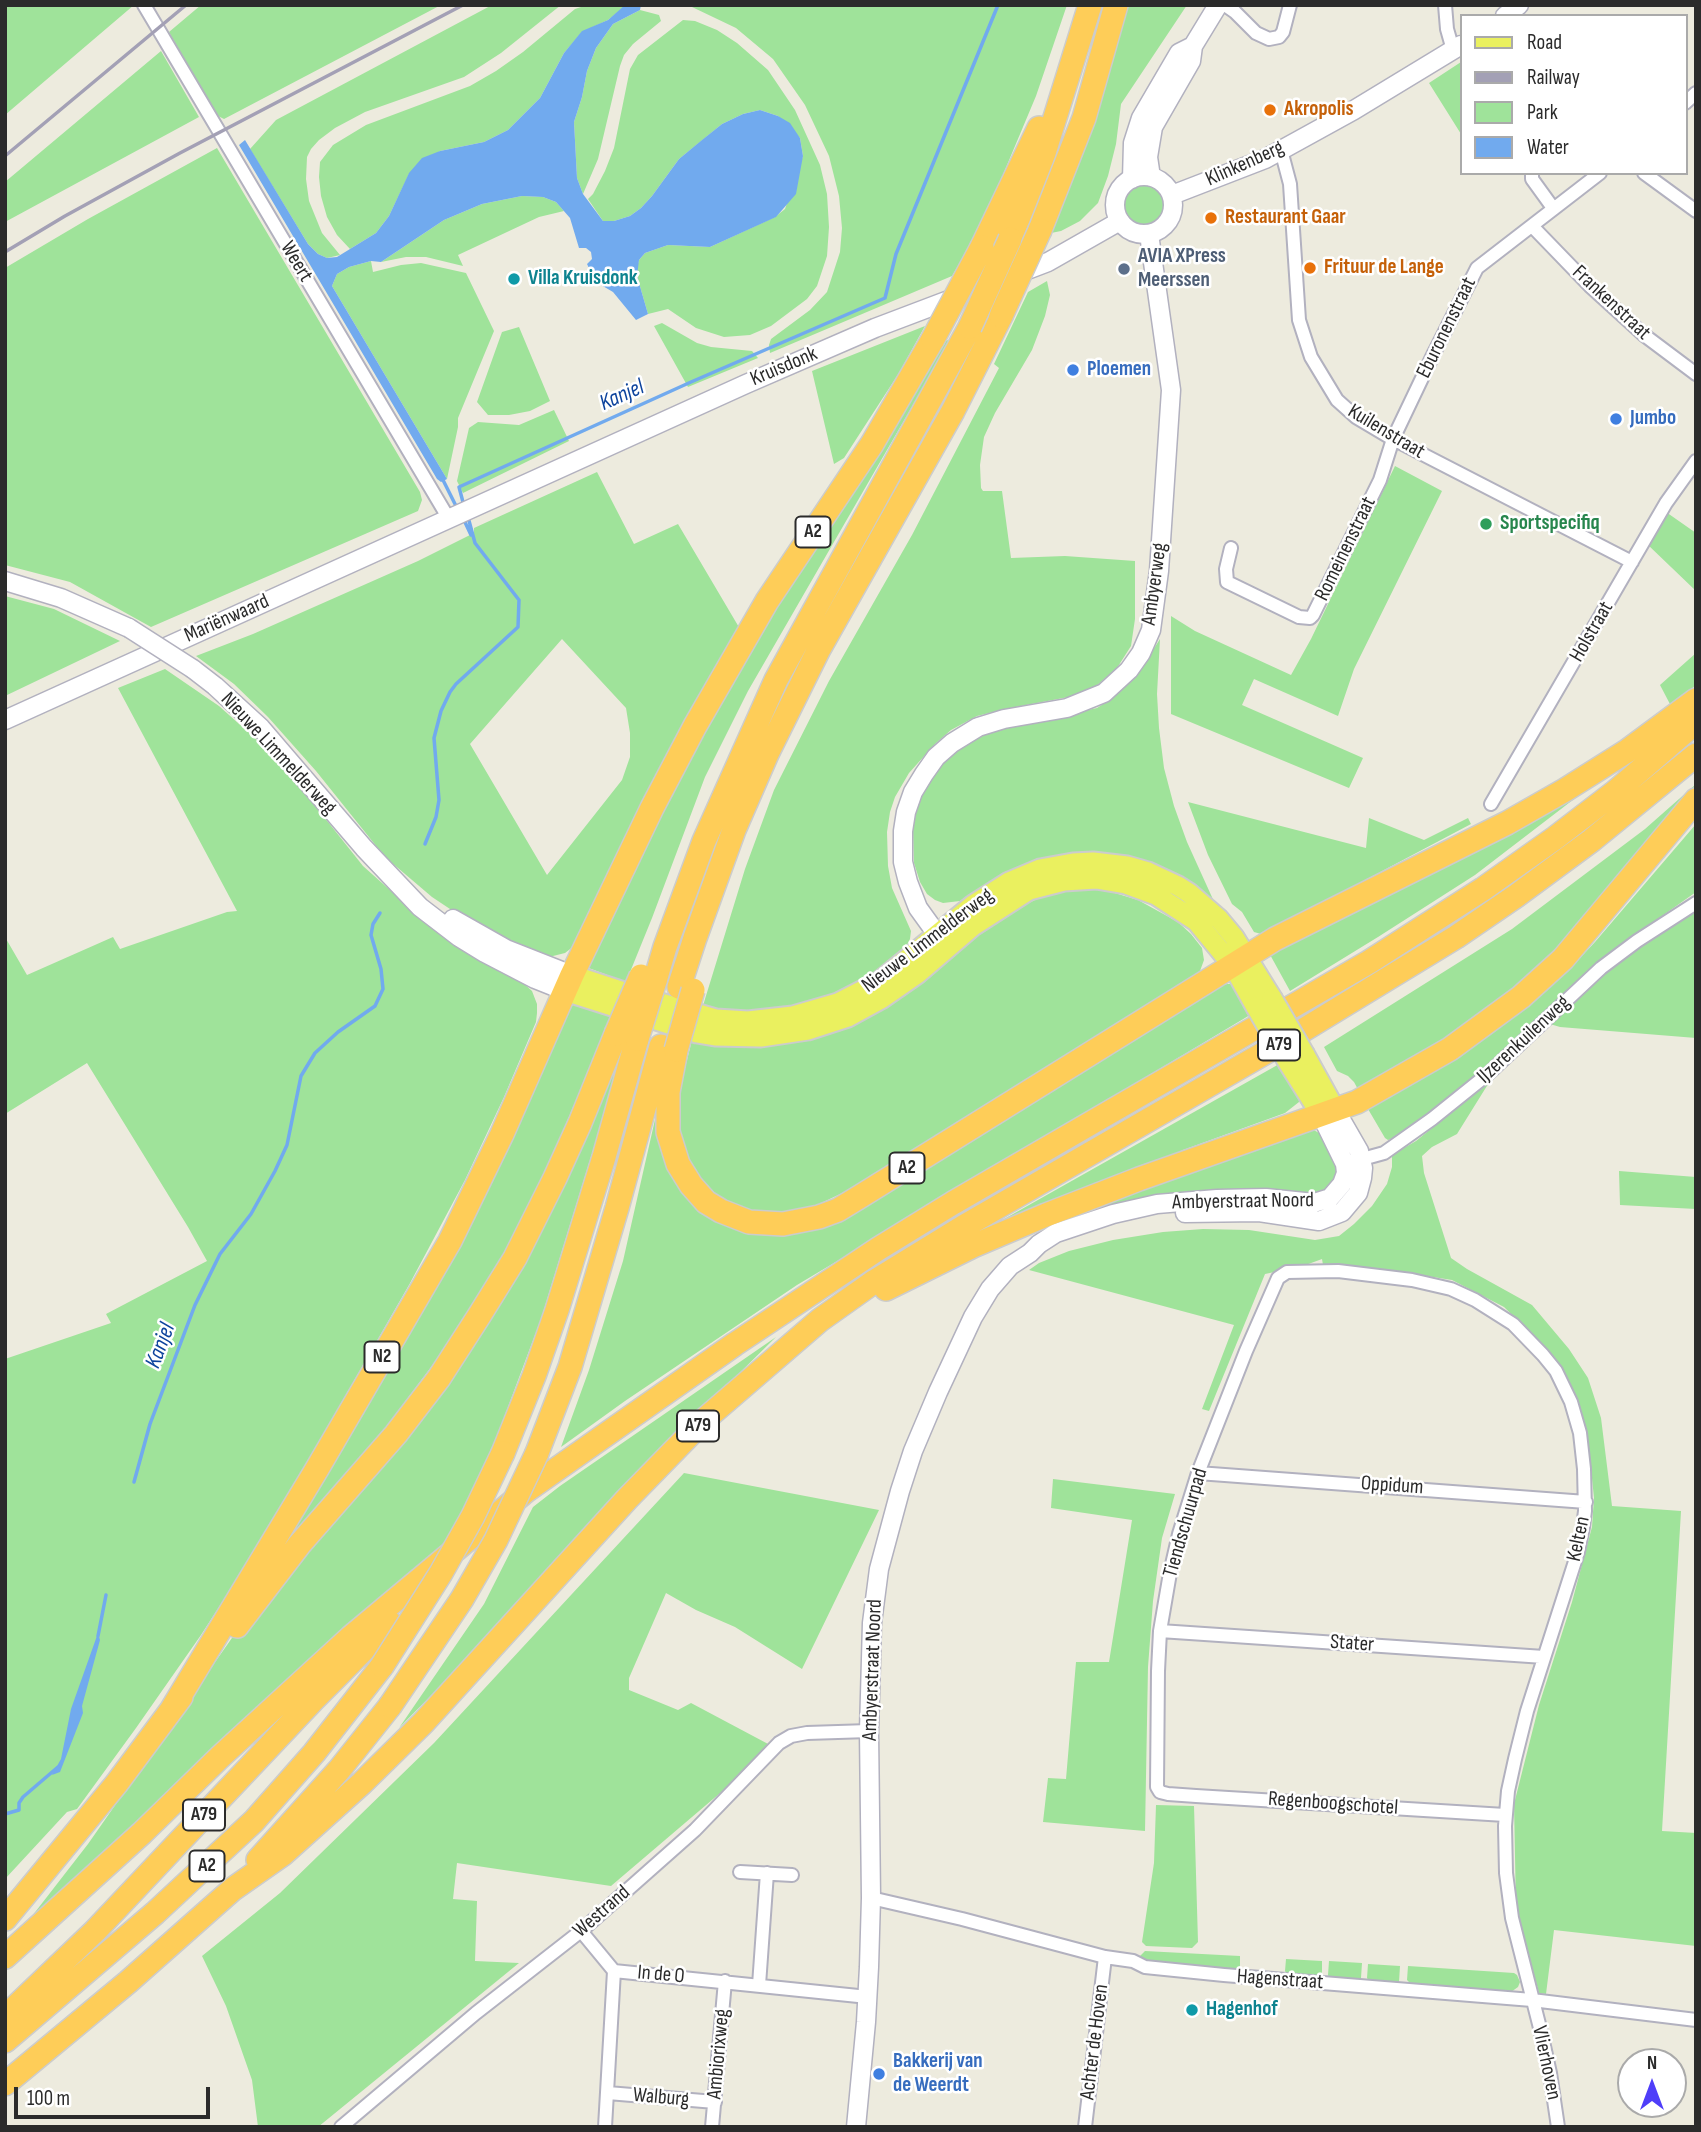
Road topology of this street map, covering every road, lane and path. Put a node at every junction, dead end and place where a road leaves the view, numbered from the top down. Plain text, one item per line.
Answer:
1 (144, 5) edge
2 (1090, 5) edge
3 (1116, 5) edge
4 (1218, 5) edge
5 (1225, 5) edge
6 (1290, 5) edge
7 (1445, 5) edge
8 (1193, 46) junction
9 (1457, 48) edge
10 (1071, 70) junction
11 (1281, 150) junction
12 (1532, 175) edge
13 (1597, 175) edge
14 (1647, 175) edge
15 (1151, 177) junction
16 (1132, 179) junction
17 (1172, 195) junction
18 (1553, 208) junction
19 (1696, 211) edge
20 (1120, 221) junction
21 (1532, 226) junction
22 (1149, 234) junction
23 (1696, 374) edge
24 (1393, 439) junction
25 (1696, 461) edge
26 (449, 519) junction
27 (1231, 548) dead end
28 (1632, 562) junction
29 (5, 581) edge
30 (1696, 700) edge
31 (5, 720) edge
32 (1696, 722) edge
33 (1696, 755) edge
34 (1696, 800) edge
35 (1491, 804) dead end
36 (1696, 903) edge
37 (943, 941) junction
38 (1240, 961) junction
39 (569, 983) junction
40 (626, 1037) junction
41 (669, 1048) junction
42 (1328, 1113) junction
43 (1353, 1162) junction
44 (1287, 1272) joint
45 (842, 1305) junction
46 (555, 1472) junction
47 (1198, 1473) junction
48 (1586, 1502) junction
49 (1160, 1631) junction
50 (1544, 1657) junction
51 (172, 1709) junction
52 (869, 1731) junction
53 (1160, 1792) joint
54 (1505, 1815) junction
55 (740, 1872) dead end
56 (767, 1873) junction
57 (792, 1875) dead end
58 (233, 1889) junction
59 (871, 1898) junction
60 (5, 1919) edge
61 (581, 1931) junction
62 (5, 1957) edge
63 (1105, 1957) junction
64 (614, 1971) junction
65 (724, 1981) junction
66 (759, 1985) junction
67 (868, 1997) junction
68 (1532, 2000) junction
69 (5, 2017) edge
70 (1696, 2020) edge
71 (5, 2042) edge
72 (5, 2084) edge
73 (608, 2093) junction
74 (715, 2102) junction
75 (350, 2124) edge
76 (605, 2127) edge
77 (712, 2127) edge
78 (856, 2127) edge
79 (1084, 2127) edge
80 (1558, 2127) edge

1 - 26 street, Weert
2 - 10 highway, A2
3 - 41 highway, A2, bridge
4 - 8 street
5 - 6 street
7 - 9 street
8 - 15 street
8 - 16 street
9 - 11 street, Klinkenberg
10 - 39 highway, A2, bridge
10 - 40 highway, A2, bridge
11 - 17 street, Klinkenberg
11 - 24 street, Kuilenstraat
12 - 18 street
13 - 18 street, Eburonenstraat
14 - 19 street
15 - 16 street
15 - 17 street
16 - 20 street
17 - 22 street
18 - 21 street, Eburonenstraat
20 - 22 street
20 - 26 street, Kruisdonk
21 - 23 street, Frankenstraat
21 - 24 street, Eburonenstraat
22 - 37 street, Ambyerweg
24 - 27 street, Romeinenstraat
24 - 28 street, Kuilenstraat
25 - 28 street, Holstraat
26 - 31 street, Mariënwaard
28 - 35 street, Holstraat
29 - 39 street, Nieuwe Limmelderweg, bridge
30 - 38 highway
32 - 46 highway, A79
33 - 45 highway, A79
34 - 42 highway, A79
36 - 43 street, IJzerenkuilenweg
37 - 38 main road, Nieuwe Limmelderweg
37 - 39 main road, Nieuwe Limmelderweg
38 - 41 highway, A2
38 - 42 main road, Nieuwe Limmelderweg, bridge
39 - 51 highway, N2
40 - 51 highway, N2
40 - 71 highway, A2, bridge
41 - 58 highway, A2, bridge
42 - 43 street
42 - 45 highway, A79
43 - 52 street, Ambyerstraat Noord
44 - 47 street, Tiendschuurpad
44 - 48 street, Kelten
45 - 58 highway, A79
46 - 62 highway, A79
46 - 69 highway, A79
47 - 48 street, Oppidum
47 - 49 street, Tiendschuurpad
48 - 50 street, Kelten
49 - 50 street, Stater
49 - 53 street, Tiendschuurpad
50 - 54 street, Kelten
51 - 60 highway, N2
52 - 59 street, Ambyerstraat Noord
52 - 61 street, Westrand
53 - 54 street, Regenboogschotel
54 - 68 street, Kelten
55 - 56 street
56 - 57 street
56 - 66 street
58 - 72 highway, A2
59 - 63 street, Hagenstraat
59 - 67 street, Ambyerstraat Noord
61 - 64 street, In de O
61 - 75 street, Westrand
63 - 68 street, Hagenstraat
63 - 79 street, Achter de Hoven
64 - 65 street, In de O
64 - 73 street
65 - 66 street, In de O
65 - 74 street, Ambiorixweg
66 - 67 street, In de O
67 - 78 street, Ambyerstraat Noord
68 - 70 street, Hagenstraat
68 - 80 street, Vlierhoven
73 - 74 street, Walburg
73 - 76 street
74 - 77 street, Ambiorixweg

